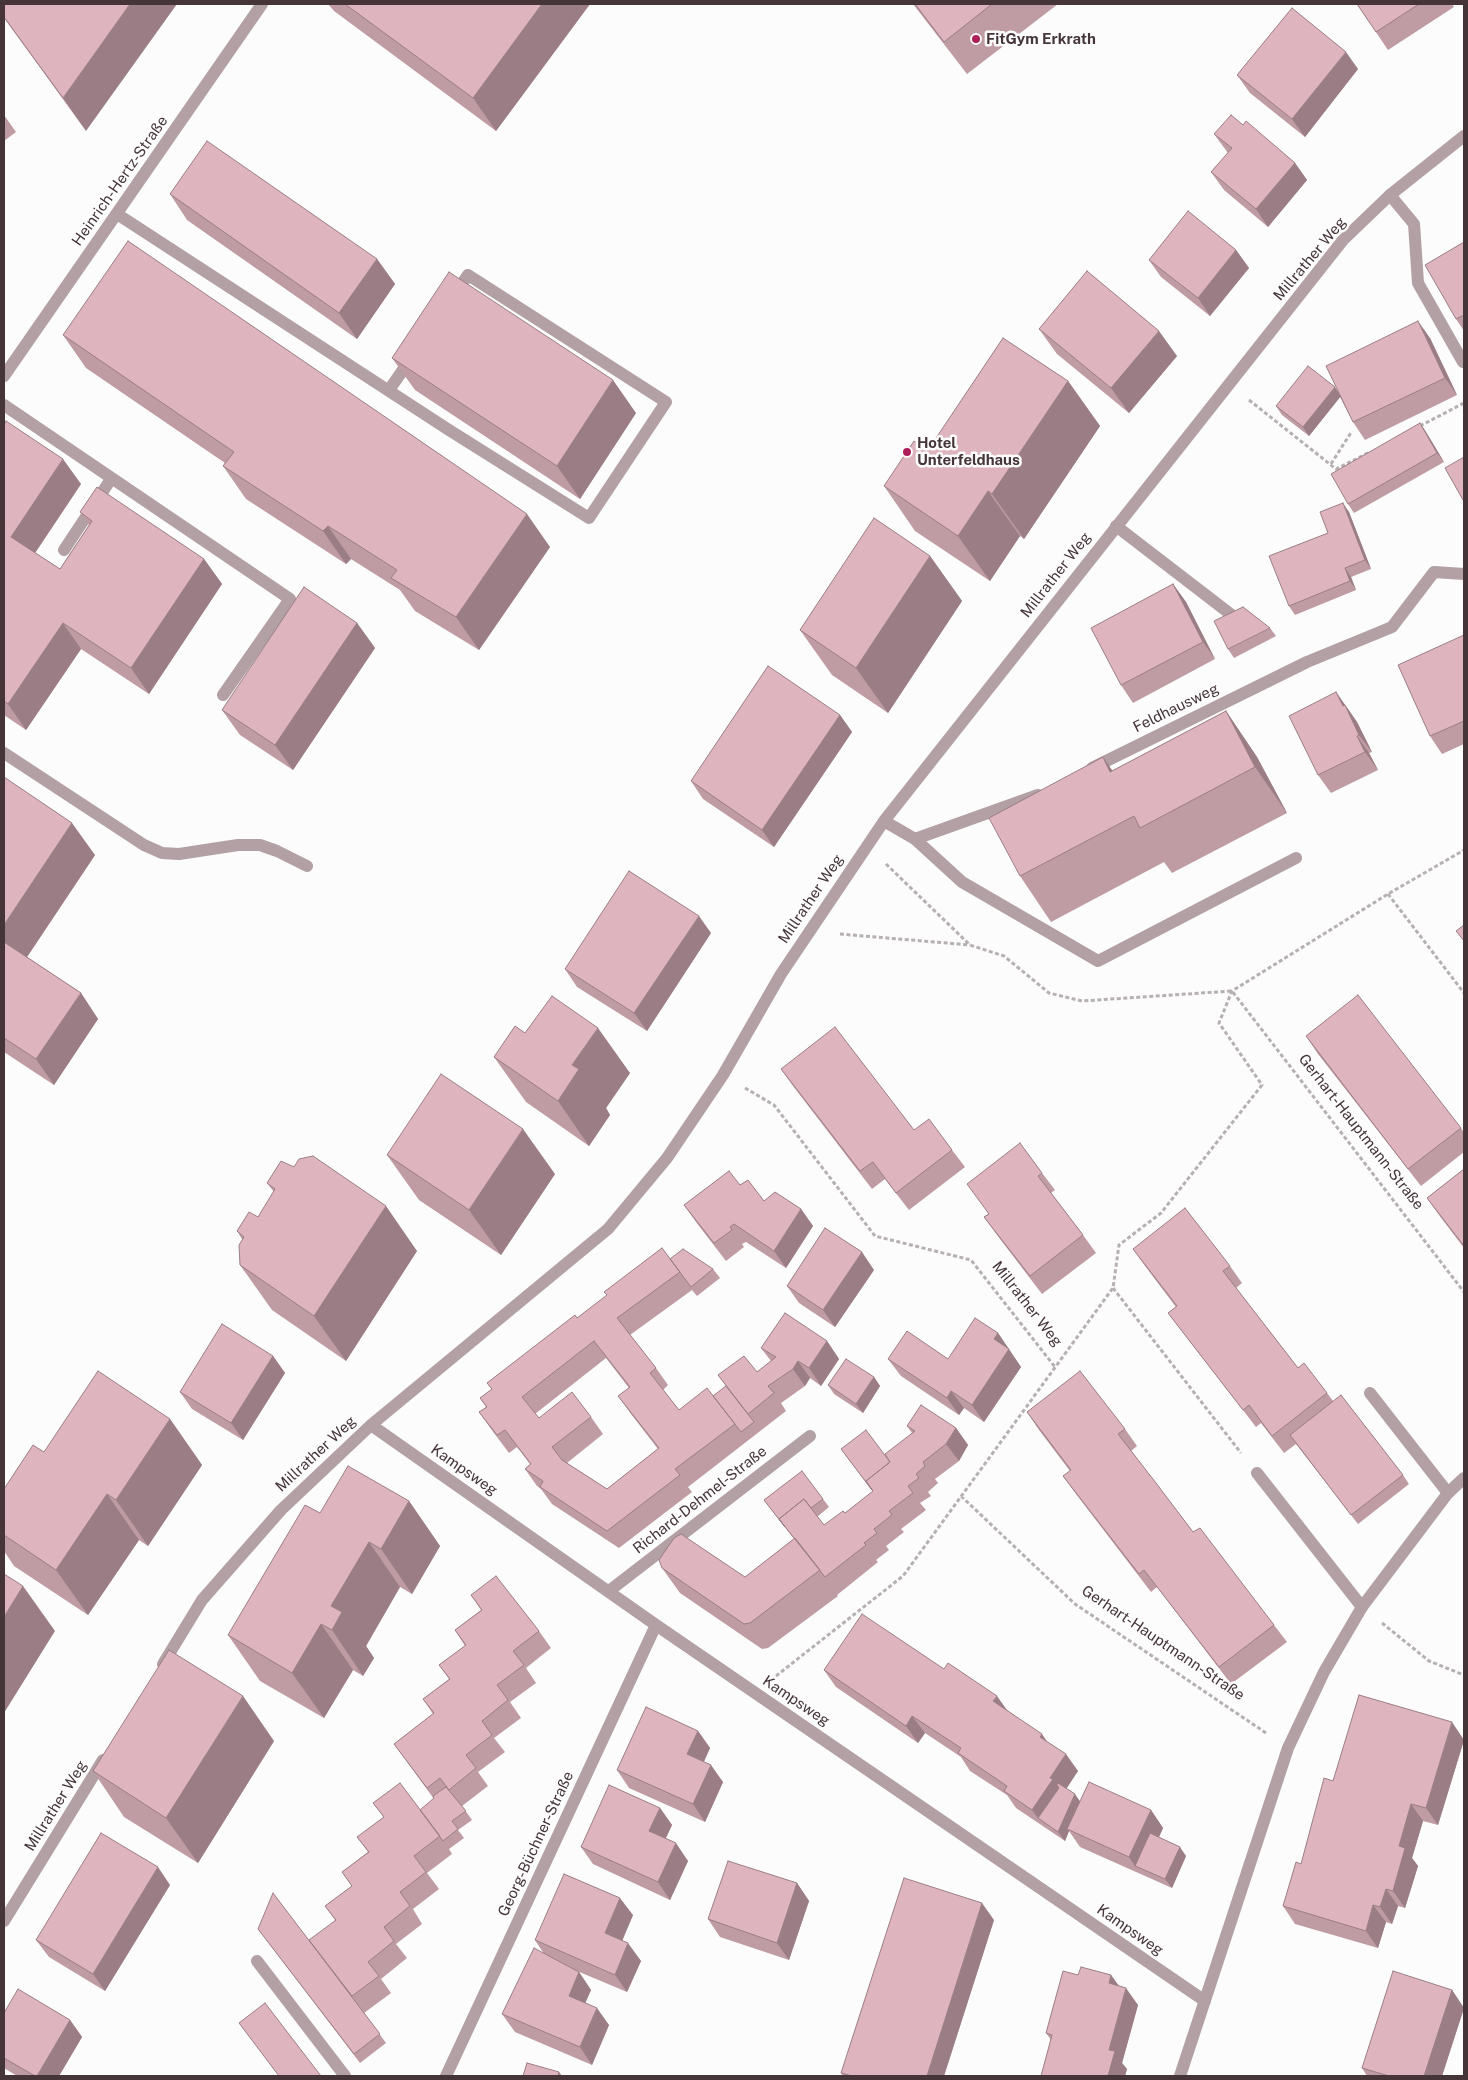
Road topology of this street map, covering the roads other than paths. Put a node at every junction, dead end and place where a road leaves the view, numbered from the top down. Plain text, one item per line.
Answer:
1 (262, 4) edge
2 (1464, 136) edge
3 (1390, 195) junction
4 (117, 214) junction
5 (447, 306) edge
6 (420, 344) edge
7 (1464, 361) edge
8 (4, 376) edge
9 (388, 390) junction
10 (4, 405) edge
11 (111, 479) junction
12 (1116, 526) junction
13 (64, 550) dead end
14 (1464, 574) edge
15 (1233, 616) edge
16 (223, 695) dead end
17 (4, 753) edge
18 (1078, 775) edge
19 (1052, 788) edge
20 (884, 821) junction
21 (915, 840) junction
22 (1296, 858) dead end
23 (307, 866) dead end
24 (1370, 1393) dead end
25 (371, 1425) junction
26 (810, 1436) dead end
27 (1257, 1473) road end
28 (1464, 1478) edge
29 (1448, 1493) junction
30 (609, 1591) junction
31 (1362, 1607) junction
32 (656, 1625) junction
33 (155, 1676) edge
34 (108, 1752) edge
35 (4, 1920) edge
36 (257, 1961) dead end
37 (1205, 2001) junction
38 (346, 2076) edge
39 (446, 2076) edge
40 (1180, 2076) edge

1 - 4 street, Heinrich-Hertz-Straße
2 - 3 street, Millrather Weg
3 - 7 street
3 - 12 street, Millrather Weg
4 - 8 street, Heinrich-Hertz-Straße
4 - 9 street
5 - 9 street
6 - 9 street
10 - 11 street
11 - 13 street
11 - 16 street
12 - 15 street
12 - 20 street, Millrather Weg
14 - 18 street, Feldhausweg
17 - 23 street
19 - 21 street
20 - 21 street
20 - 25 street, Millrather Weg
21 - 22 street
24 - 29 street
25 - 30 street, Kampsweg
25 - 33 street, Millrather Weg
26 - 30 street, Richard-Dehmel-Straße
27 - 31 street
28 - 29 street
29 - 31 street
30 - 32 street, Kampsweg
31 - 37 street
32 - 37 street, Kampsweg
32 - 39 street, Georg-Büchner-Straße
34 - 35 street, Millrather Weg
36 - 38 street
37 - 40 street

